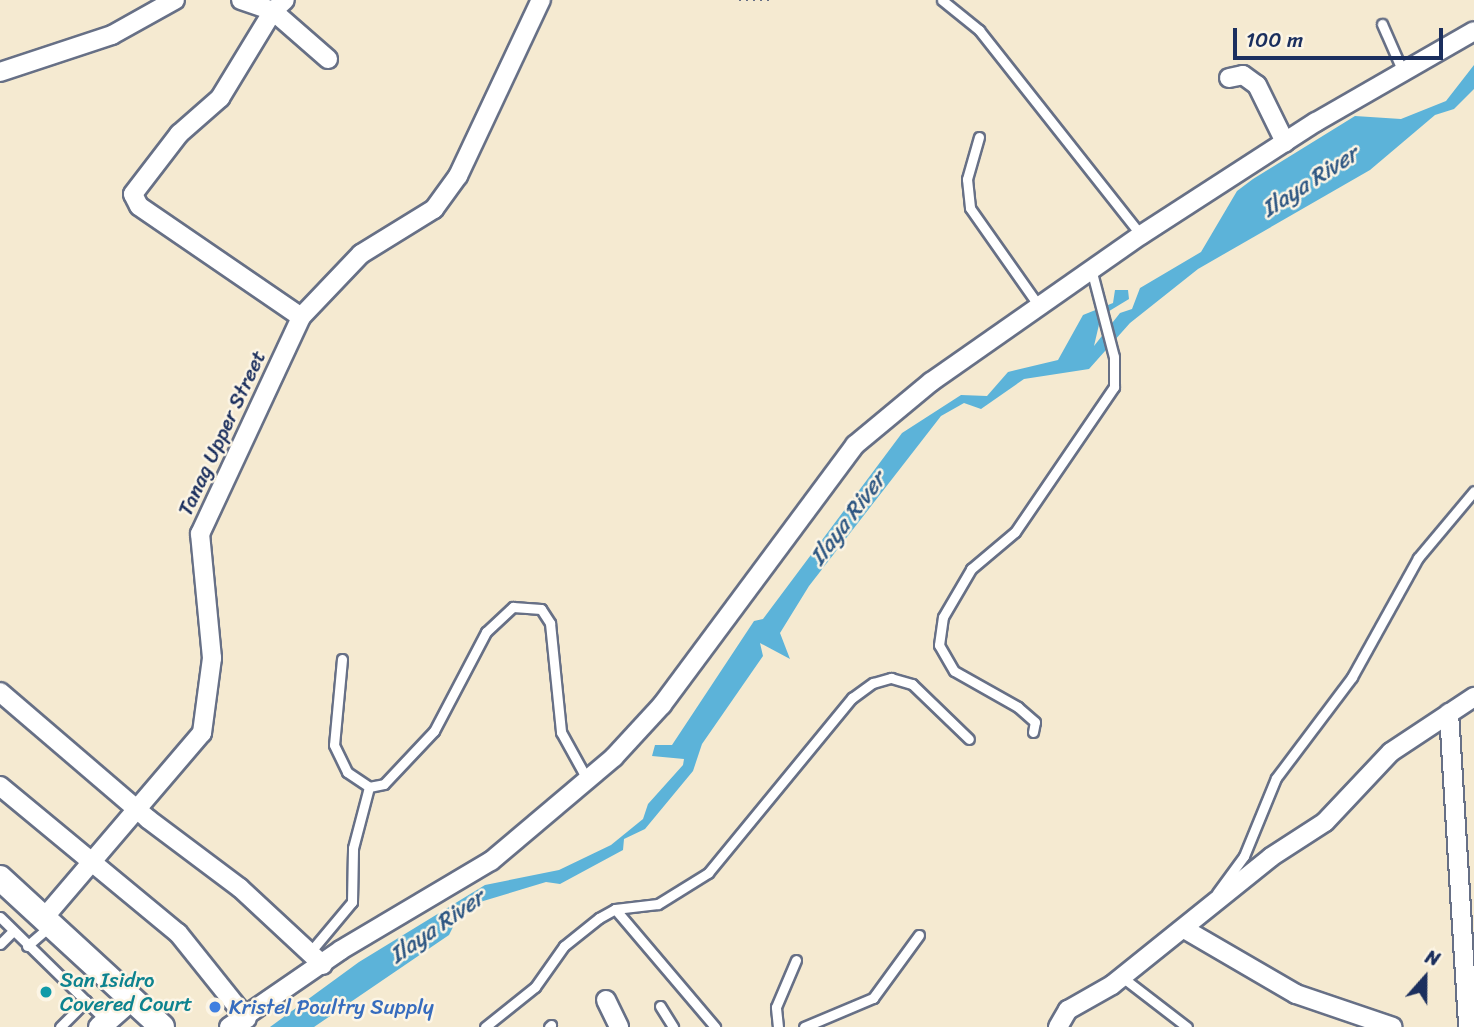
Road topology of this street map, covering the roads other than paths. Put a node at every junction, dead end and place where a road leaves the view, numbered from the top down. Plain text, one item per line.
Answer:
1 (175, 0) edge
2 (241, 0) edge
3 (541, 0) edge
4 (942, 0) edge
5 (279, 5) edge
6 (1382, 24) dead end
7 (1474, 31) edge
8 (328, 59) dead end
9 (0, 72) edge
10 (1403, 72) junction
11 (1229, 78) dead end
12 (979, 137) dead end
13 (1285, 142) junction
14 (1141, 235) junction
15 (1091, 269) junction
16 (1039, 306) junction
17 (301, 317) junction
18 (1474, 491) edge
19 (342, 659) dead end
20 (0, 692) edge
21 (1474, 697) edge
22 (1449, 713) junction
23 (1033, 732) dead end
24 (969, 739) dead end
25 (588, 781) junction
26 (0, 786) edge
27 (369, 787) junction
28 (141, 808) junction
29 (93, 863) junction
30 (0, 878) edge
31 (615, 909) junction
32 (0, 917) edge
33 (1200, 918) junction
34 (47, 922) junction
35 (1186, 930) junction
36 (13, 931) junction
37 (919, 935) dead end
38 (0, 944) edge
39 (27, 946) junction
40 (317, 958) junction
41 (796, 960) dead end
42 (1122, 977) junction
43 (131, 999) junction
44 (606, 1000) dead end
45 (86, 1001) junction
46 (660, 1006) dead end
47 (247, 1018) junction
48 (103, 1024) edge
49 (709, 1025) edge
50 (615, 1026) edge
51 (60, 1027) edge
52 (162, 1027) edge
53 (229, 1027) edge
54 (485, 1027) edge
55 (673, 1027) edge
56 (778, 1027) edge
57 (804, 1027) edge
58 (1058, 1027) edge
59 (1187, 1027) edge
60 (1393, 1027) edge
61 (1468, 1027) edge

1 - 9 street
2 - 5 street
3 - 17 street, Tanag Upper Street
4 - 14 lane
5 - 8 street
5 - 17 street
6 - 10 lane
7 - 10 street
10 - 13 street
11 - 13 street
12 - 16 lane
13 - 14 street
14 - 15 street
15 - 16 street
15 - 23 lane
16 - 25 street
17 - 28 street, Tanag Upper Street
18 - 33 lane
19 - 27 lane
20 - 28 street
21 - 22 street
22 - 33 street
22 - 61 street
24 - 31 lane
25 - 27 lane
25 - 40 street
26 - 29 street
27 - 40 lane
28 - 29 street, Tanag Upper Street
28 - 40 street
29 - 34 street, Tanag Upper Street
29 - 47 street
30 - 34 main road
31 - 49 lane
31 - 54 lane
32 - 36 lane
33 - 35 street
34 - 39 lane
34 - 43 main road
35 - 42 street
35 - 60 street
36 - 38 lane
36 - 39 lane
37 - 57 lane
39 - 45 lane
40 - 47 street
41 - 56 lane
42 - 58 street
42 - 59 lane
43 - 48 street
43 - 52 main road
44 - 50 street
45 - 48 lane
45 - 51 lane
46 - 55 lane
47 - 53 street

